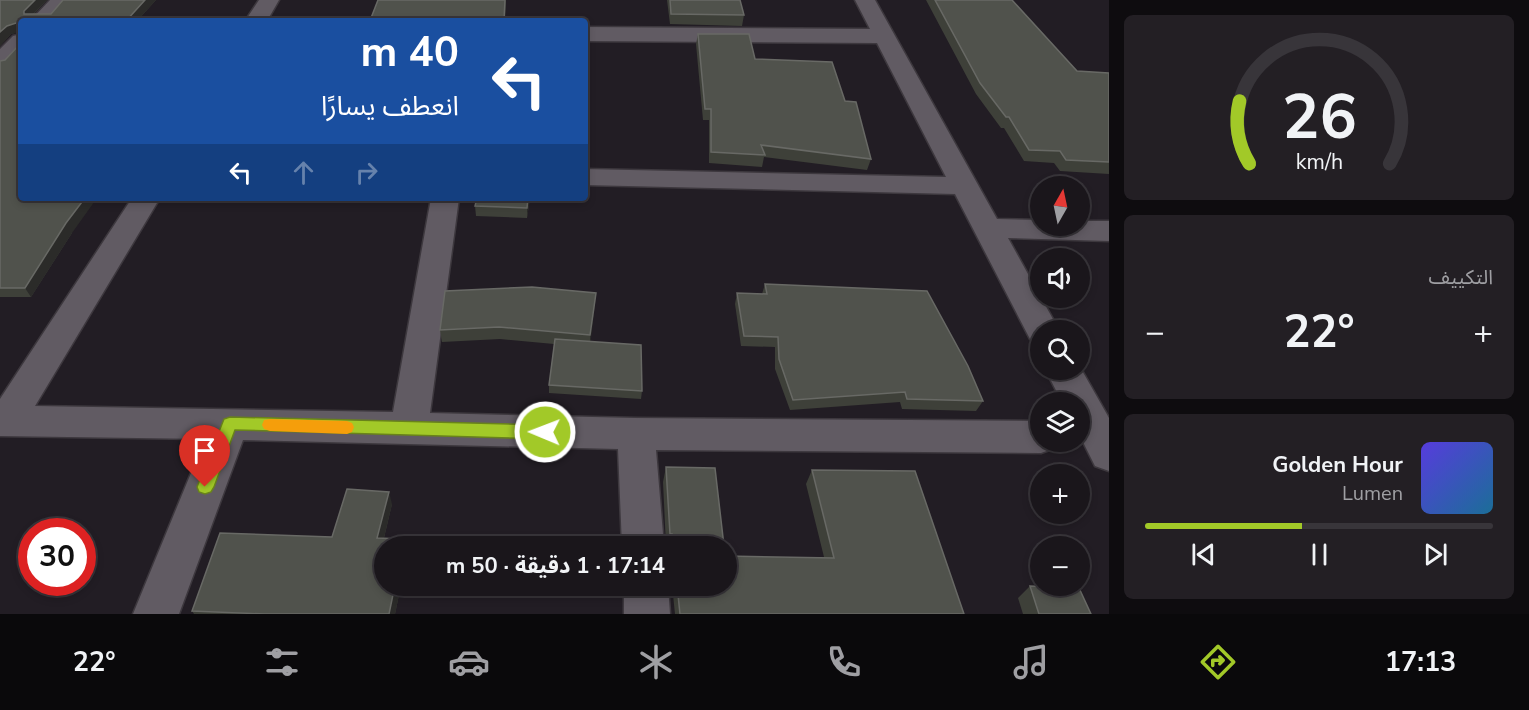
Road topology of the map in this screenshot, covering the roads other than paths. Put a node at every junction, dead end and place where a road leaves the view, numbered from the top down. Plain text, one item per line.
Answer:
1 (62, 0) edge
2 (269, 0) edge
3 (865, 0) edge
4 (44, 18) edge
5 (258, 18) edge
6 (18, 31) edge
7 (588, 34) edge
8 (884, 36) junction
9 (0, 62) edge
10 (588, 177) edge
11 (965, 186) junction
12 (144, 201) edge
13 (445, 201) edge
14 (988, 228) junction
15 (1109, 231) edge
16 (1037, 320) edge
17 (1068, 380) edge
18 (3, 421) edge
19 (230, 424) junction
20 (409, 429) junction
21 (636, 434) junction
22 (1030, 437) edge
23 (1096, 443) edge
24 (642, 536) edge
25 (646, 596) edge
26 (156, 614) edge
27 (647, 614) edge

1 - 4 street
2 - 5 street
3 - 8 street
6 - 9 street
7 - 8 street
8 - 11 street
10 - 11 street
11 - 14 street
12 - 18 street
13 - 20 street
14 - 15 street
14 - 16 street
17 - 23 street
18 - 19 street
19 - 20 street
19 - 26 street
20 - 21 street
21 - 22 street
21 - 24 street
25 - 27 street

